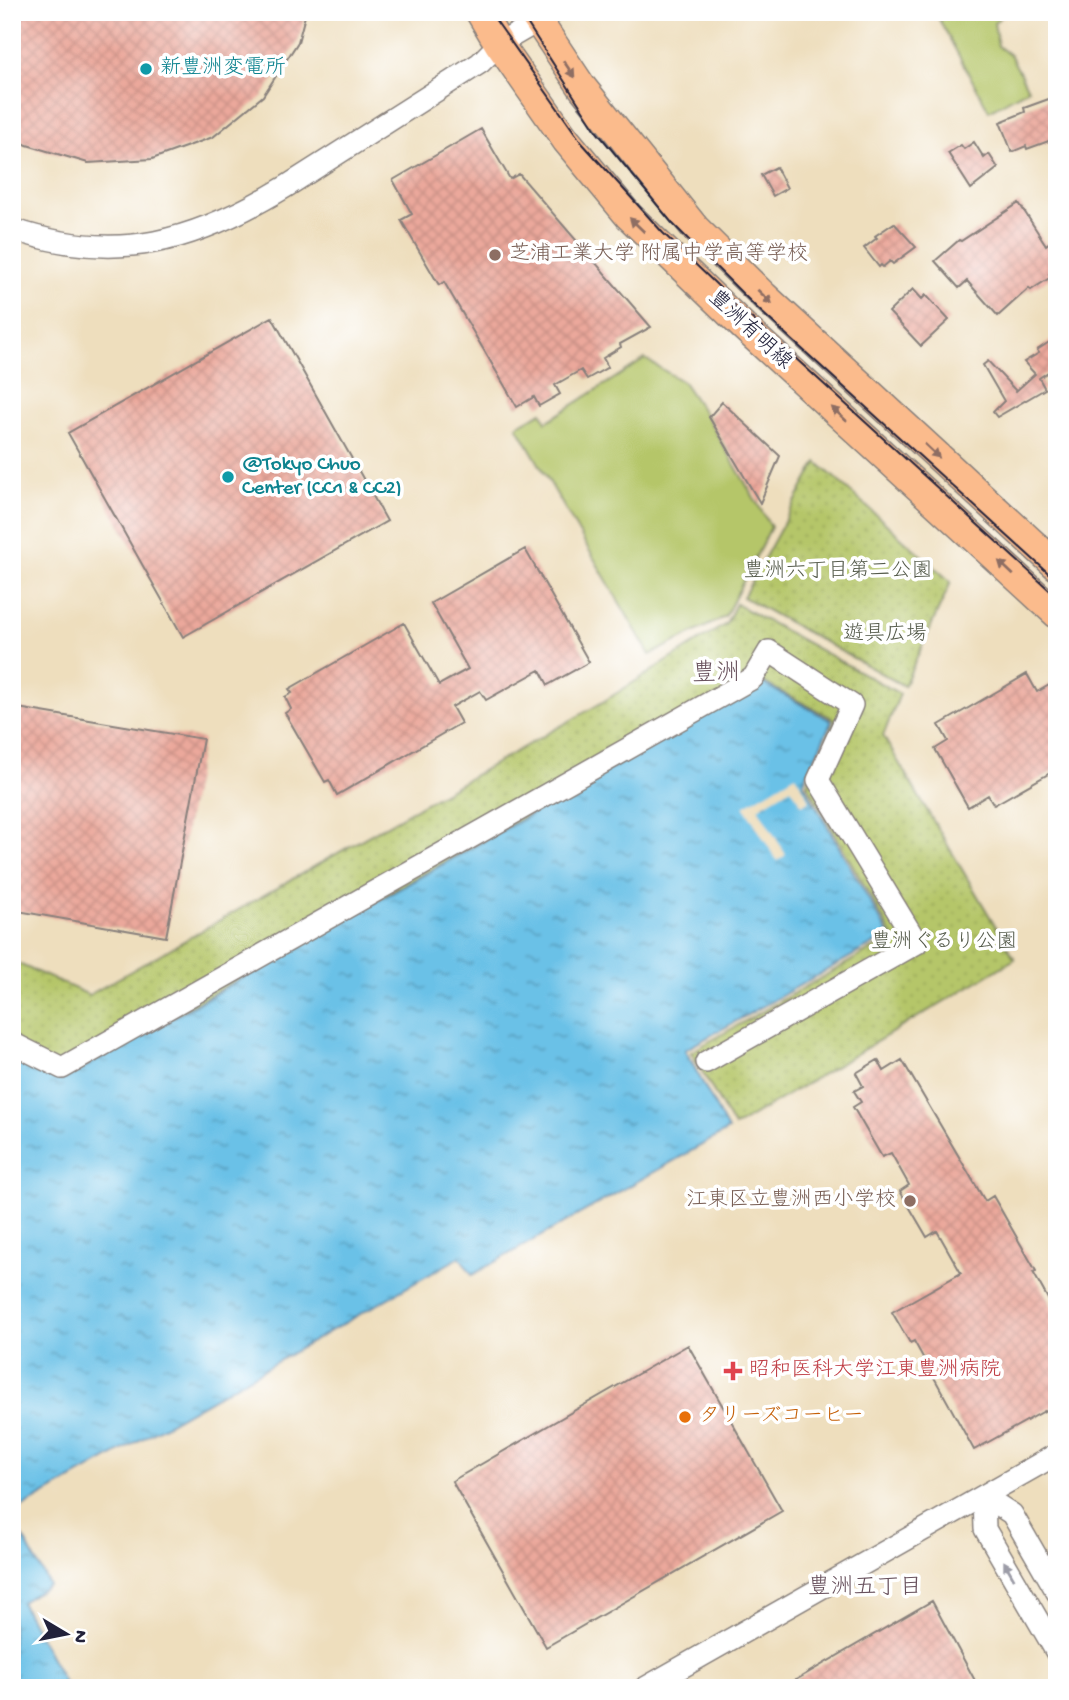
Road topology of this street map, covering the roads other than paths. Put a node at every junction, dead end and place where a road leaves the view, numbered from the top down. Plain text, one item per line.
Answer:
1 (480, 12) edge
2 (542, 16) edge
3 (499, 44) junction
4 (12, 229) edge
5 (1057, 566) edge
6 (1057, 614) edge
7 (12, 1043) edge
8 (706, 1062) dead end
9 (1057, 1454) edge
10 (984, 1496) junction
11 (1057, 1592) edge
12 (1057, 1653) edge
13 (645, 1688) edge

1 - 3 main road, 豊洲有明線
2 - 3 street
2 -> 5 main road, 豊洲有明線
3 - 4 street
6 -> 3 main road, 豊洲有明線
7 - 8 street
9 - 10 street
10 - 11 street
12 -> 10 street
10 - 13 street

